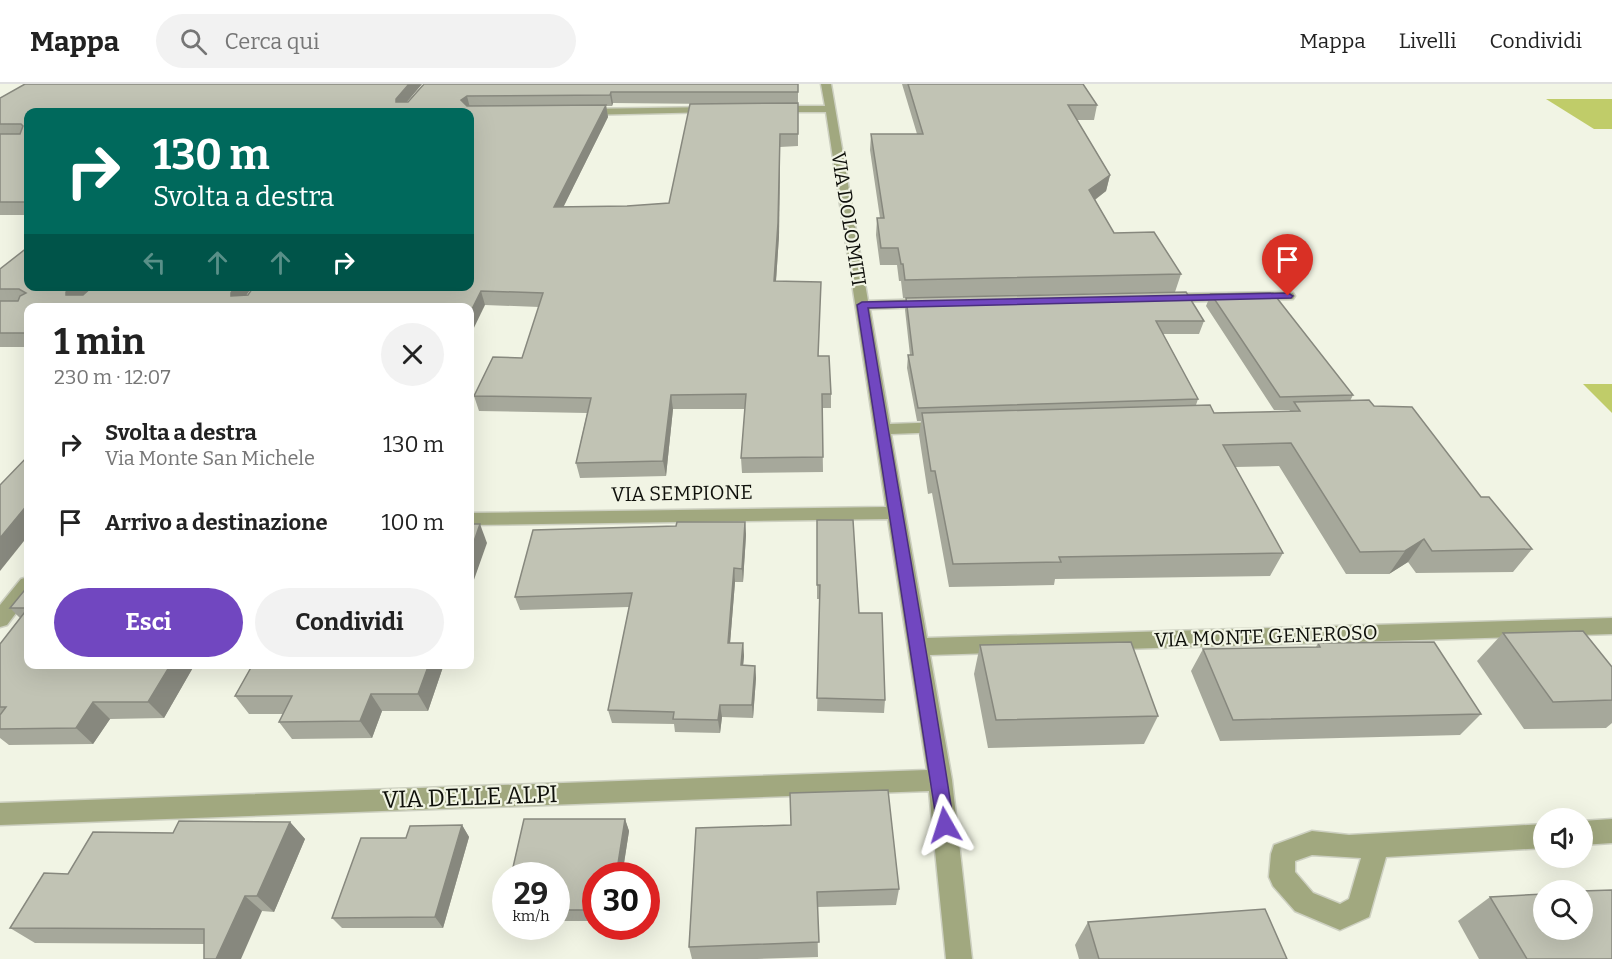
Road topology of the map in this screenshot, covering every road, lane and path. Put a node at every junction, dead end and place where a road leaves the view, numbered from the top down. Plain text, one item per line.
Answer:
1 (826, 84) edge
2 (831, 109) junction
3 (724, 110) edge
4 (759, 110) edge
5 (574, 112) edge
6 (1288, 296) dead end
7 (1158, 299) edge
8 (945, 303) edge
9 (862, 305) junction
10 (966, 426) edge
11 (882, 429) junction
12 (895, 513) junction
13 (474, 519) edge
14 (24, 589) edge
15 (0, 619) edge
16 (1612, 626) edge
17 (919, 647) junction
18 (940, 780) junction
19 (0, 814) edge
20 (1612, 831) edge
21 (1593, 832) edge
22 (1533, 837) edge
23 (1377, 846) dead end
24 (959, 959) edge

1 - 2 street, VIA DOLOMITI
2 - 4 street
2 - 9 street, VIA DOLOMITI
3 - 5 street
6 - 7 street
8 - 9 street
9 - 11 street, VIA DOLOMITI
10 - 11 street
11 - 12 street, VIA DOLOMITI
12 - 13 street, VIA SEMPIONE
12 - 17 street, VIA DOLOMITI
14 - 15 street
16 - 17 street, VIA MONTE GENEROSO
17 - 18 street, VIA DOLOMITI
18 - 19 street, VIA DELLE ALPI
18 - 24 street, VIA DOLOMITI
20 - 21 street
22 - 23 street

